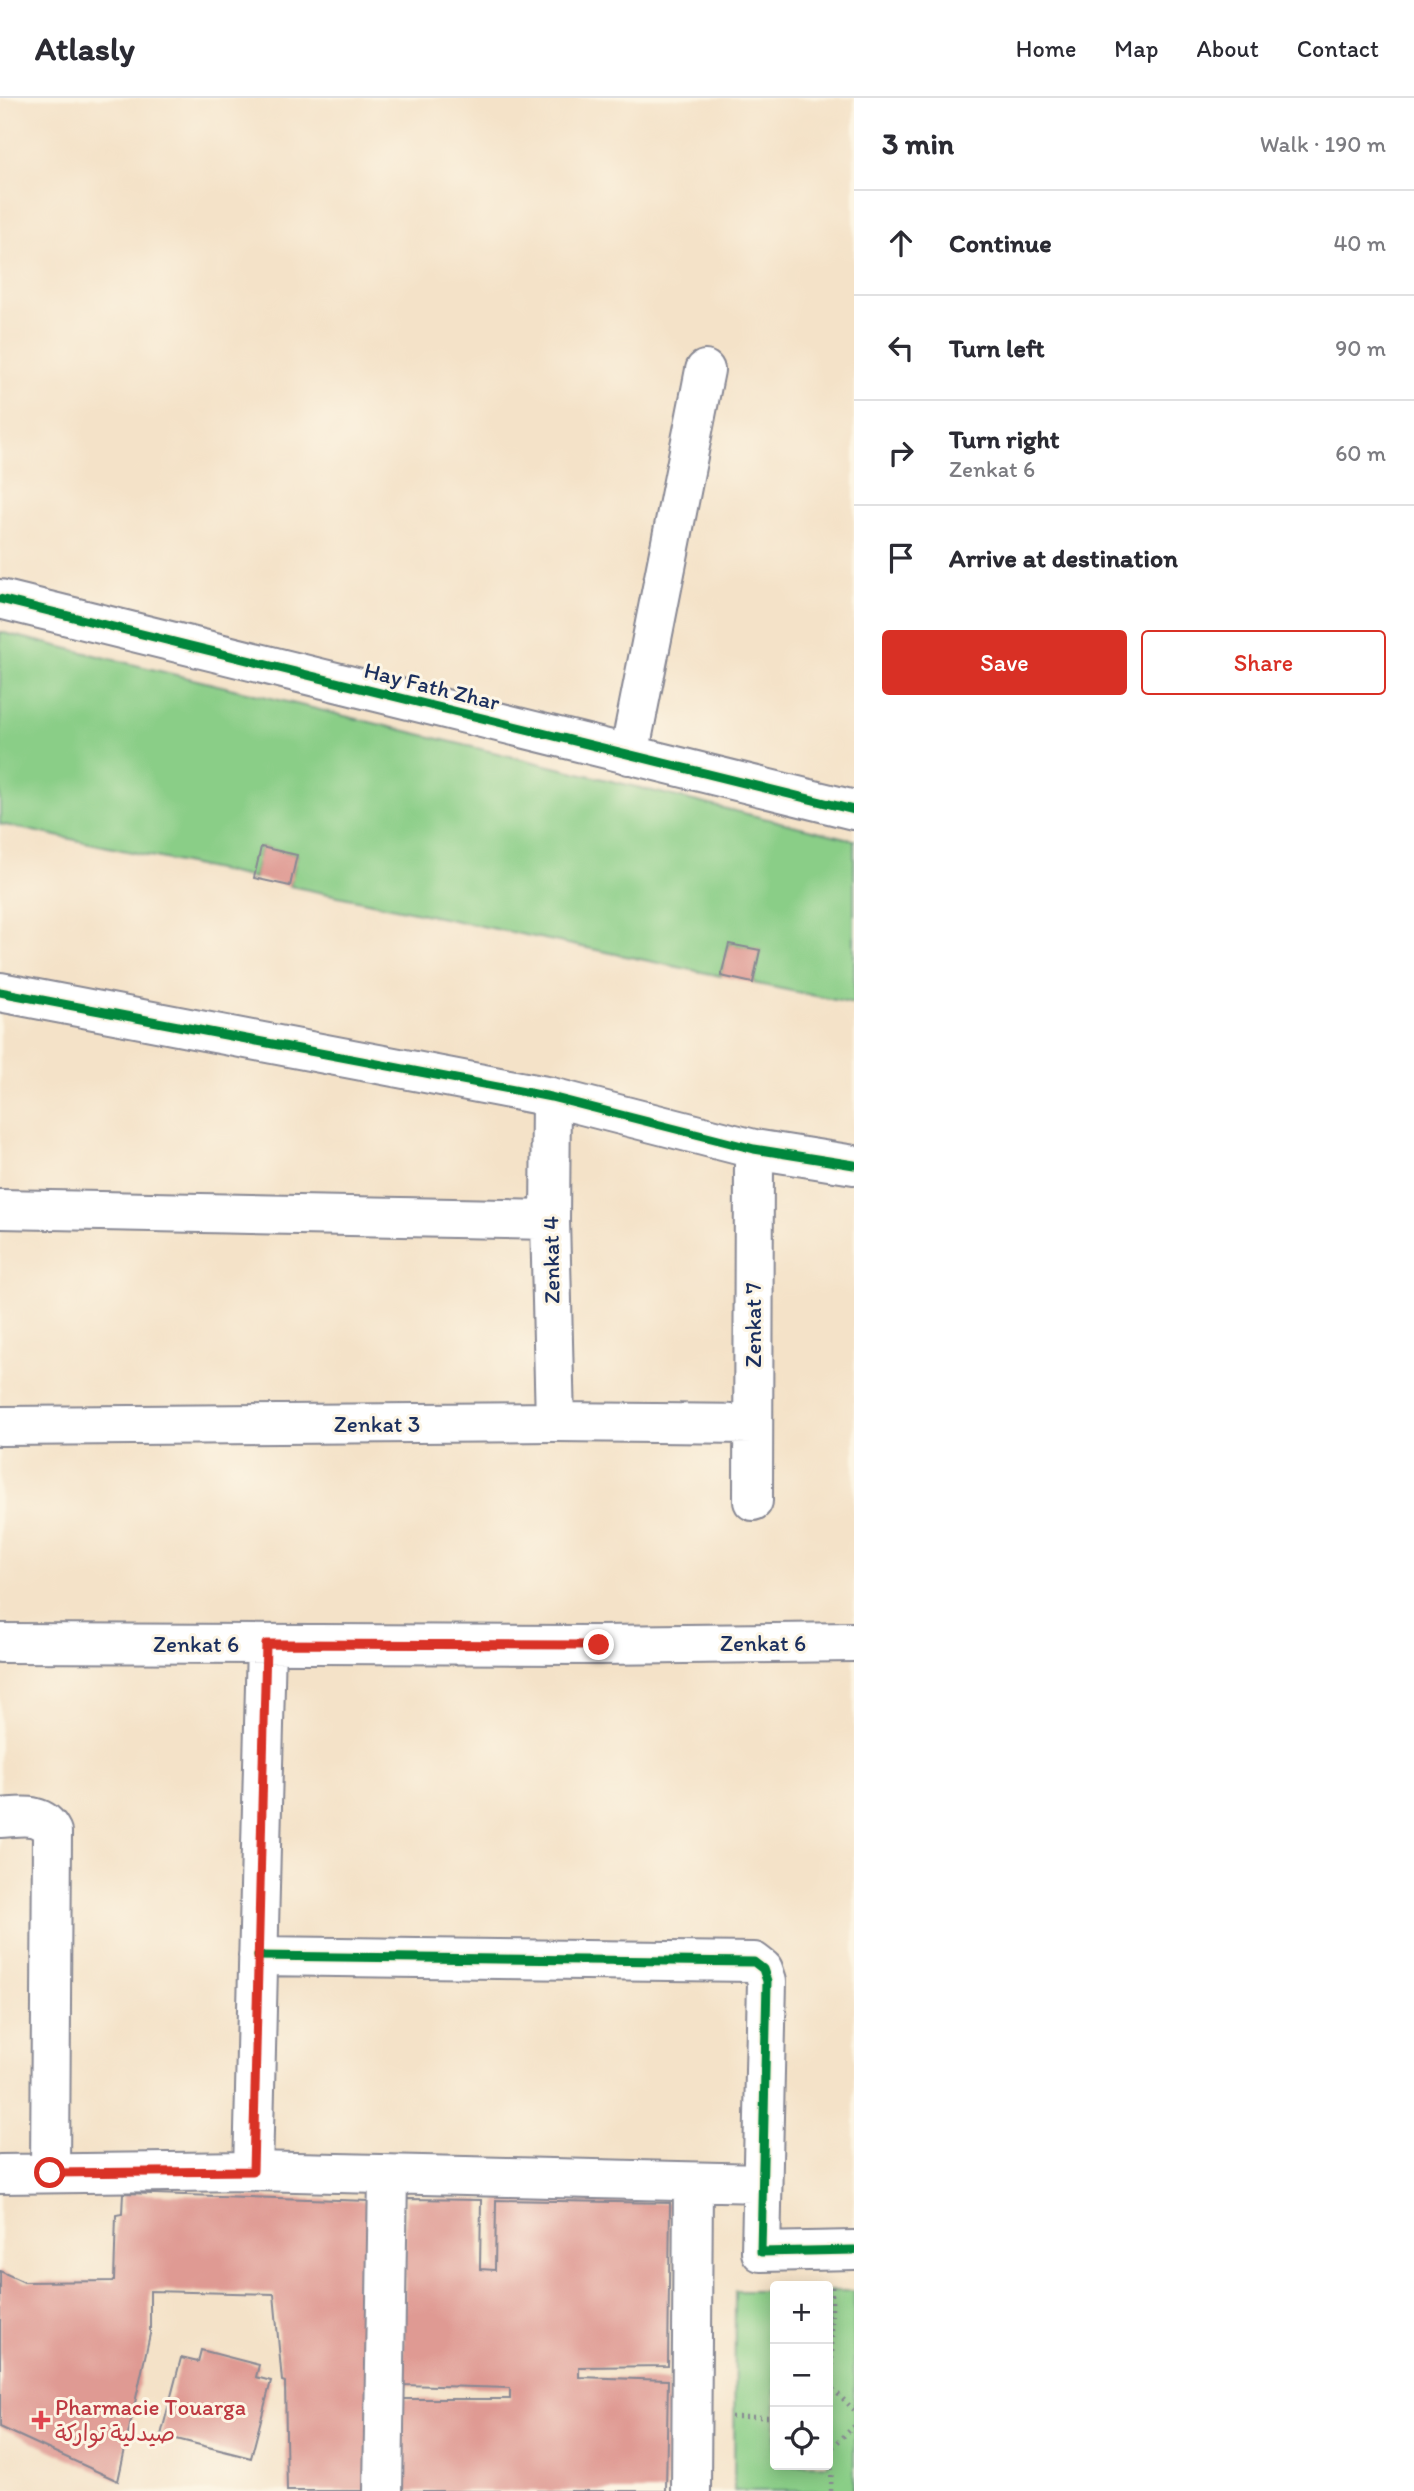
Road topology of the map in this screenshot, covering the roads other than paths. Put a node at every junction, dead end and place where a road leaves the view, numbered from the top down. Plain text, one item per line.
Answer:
1 (705, 370) dead end
2 (0, 599) edge
3 (629, 755) junction
4 (854, 810) edge
5 (0, 992) edge
6 (551, 1097) junction
7 (754, 1149) junction
8 (854, 1165) edge
9 (0, 1209) edge
10 (550, 1220) junction
11 (555, 1422) junction
12 (753, 1423) junction
13 (0, 1426) edge
14 (752, 1501) dead end
15 (0, 1643) edge
16 (266, 1644) junction
17 (853, 1645) edge
18 (0, 1818) edge
19 (258, 1956) junction
20 (253, 2171) junction
21 (50, 2173) junction
22 (0, 2174) edge
23 (388, 2176) junction
24 (693, 2182) junction
25 (762, 2183) junction
26 (843, 2250) edge
27 (383, 2491) edge
28 (691, 2491) edge

1 - 3 street
2 - 3 street, Hay Fath Zhar
3 - 4 street, Hay Fath Zhar
5 - 6 street
6 - 7 street
6 - 10 street, Zenkat 4
7 - 8 street
7 - 12 street, Zenkat 7
9 - 10 street
10 - 11 street, Zenkat 4
11 - 12 street, Zenkat 3
11 - 13 street, Zenkat 3
12 - 14 street, Zenkat 7
15 - 16 street, Zenkat 6
16 - 17 street, Zenkat 6
16 - 19 street
18 - 21 street
19 - 20 street
19 - 25 street
20 - 21 street
20 - 23 street
21 - 22 street
23 - 24 street
23 - 27 street
24 - 25 street
24 - 28 street
25 - 26 street

